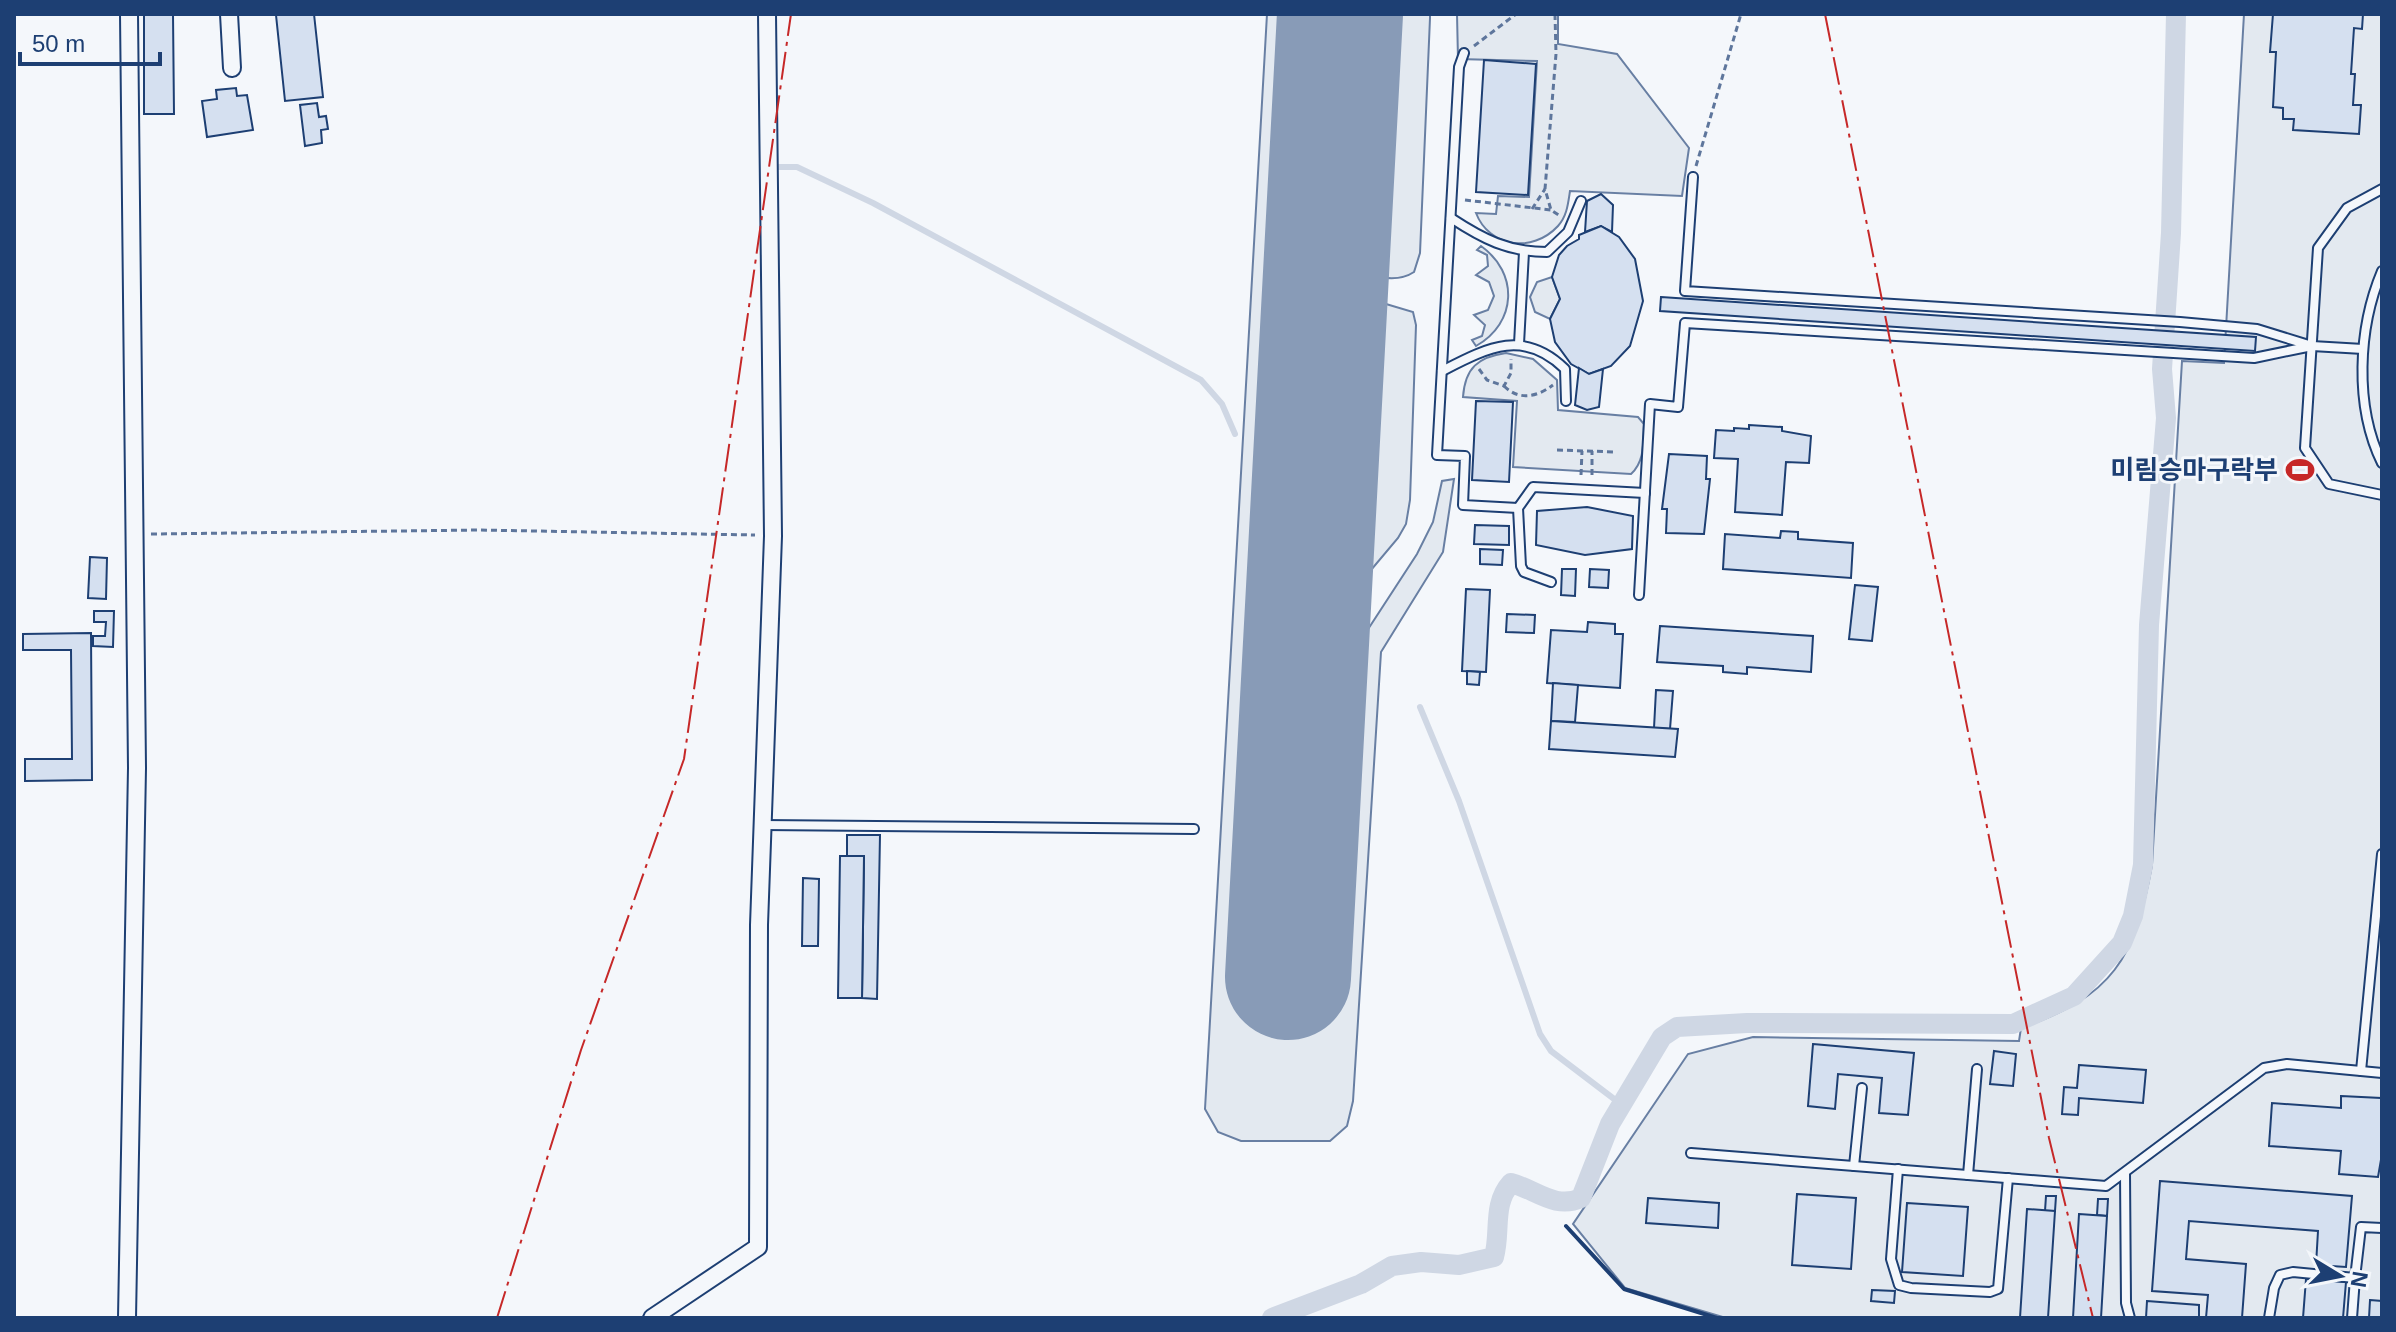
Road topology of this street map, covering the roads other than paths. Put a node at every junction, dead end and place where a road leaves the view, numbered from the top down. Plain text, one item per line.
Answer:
1 (129, 14) edge
2 (229, 14) edge
3 (767, 14) edge
4 (1464, 53) road end
5 (232, 68) dead end
6 (1693, 177) road end
7 (2382, 189) edge
8 (1581, 201) dead end
9 (1451, 218) junction
10 (1524, 252) junction
11 (2382, 271) edge
12 (1519, 344) junction
13 (2312, 346) junction
14 (2363, 349) junction
15 (1442, 371) junction
16 (1566, 401) dead end
17 (2382, 463) edge
18 (1645, 493) junction
19 (2382, 495) edge
20 (1518, 508) junction
21 (1551, 582) dead end
22 (1639, 595) dead end
23 (763, 825) junction
24 (1194, 829) dead end
25 (2382, 854) edge
26 (1977, 1069) dead end
27 (2361, 1071) junction
28 (2382, 1073) edge
29 (1862, 1088) dead end
30 (1691, 1153) dead end
31 (1854, 1166) junction
32 (1898, 1169) junction
33 (2125, 1173) junction
34 (1968, 1175) junction
35 (2008, 1178) junction
36 (2382, 1228) edge
37 (2355, 1278) junction
38 (127, 1318) edge
39 (652, 1318) edge
40 (2130, 1318) edge
41 (2269, 1318) edge
42 (2352, 1318) edge

1 - 38 street
2 - 5 street
3 - 23 street
4 - 9 lane
6 - 13 lane
7 - 13 lane
8 - 10 lane
9 - 10 lane
9 - 15 lane
10 - 12 lane
11 - 14 lane
12 - 15 lane
12 - 16 lane
13 - 14 lane
13 - 18 lane
13 - 19 lane
14 - 17 lane
15 - 20 lane
18 - 20 lane
18 - 22 lane
20 - 21 lane
23 - 24 lane
23 - 39 street
25 - 27 lane
26 - 34 lane
27 - 28 lane
27 - 33 lane
29 - 31 lane
30 - 31 lane
31 - 32 lane
32 - 34 lane
32 - 35 lane
33 - 35 lane
33 - 40 lane
34 - 35 lane
36 - 37 lane
37 - 41 lane
37 - 42 lane

